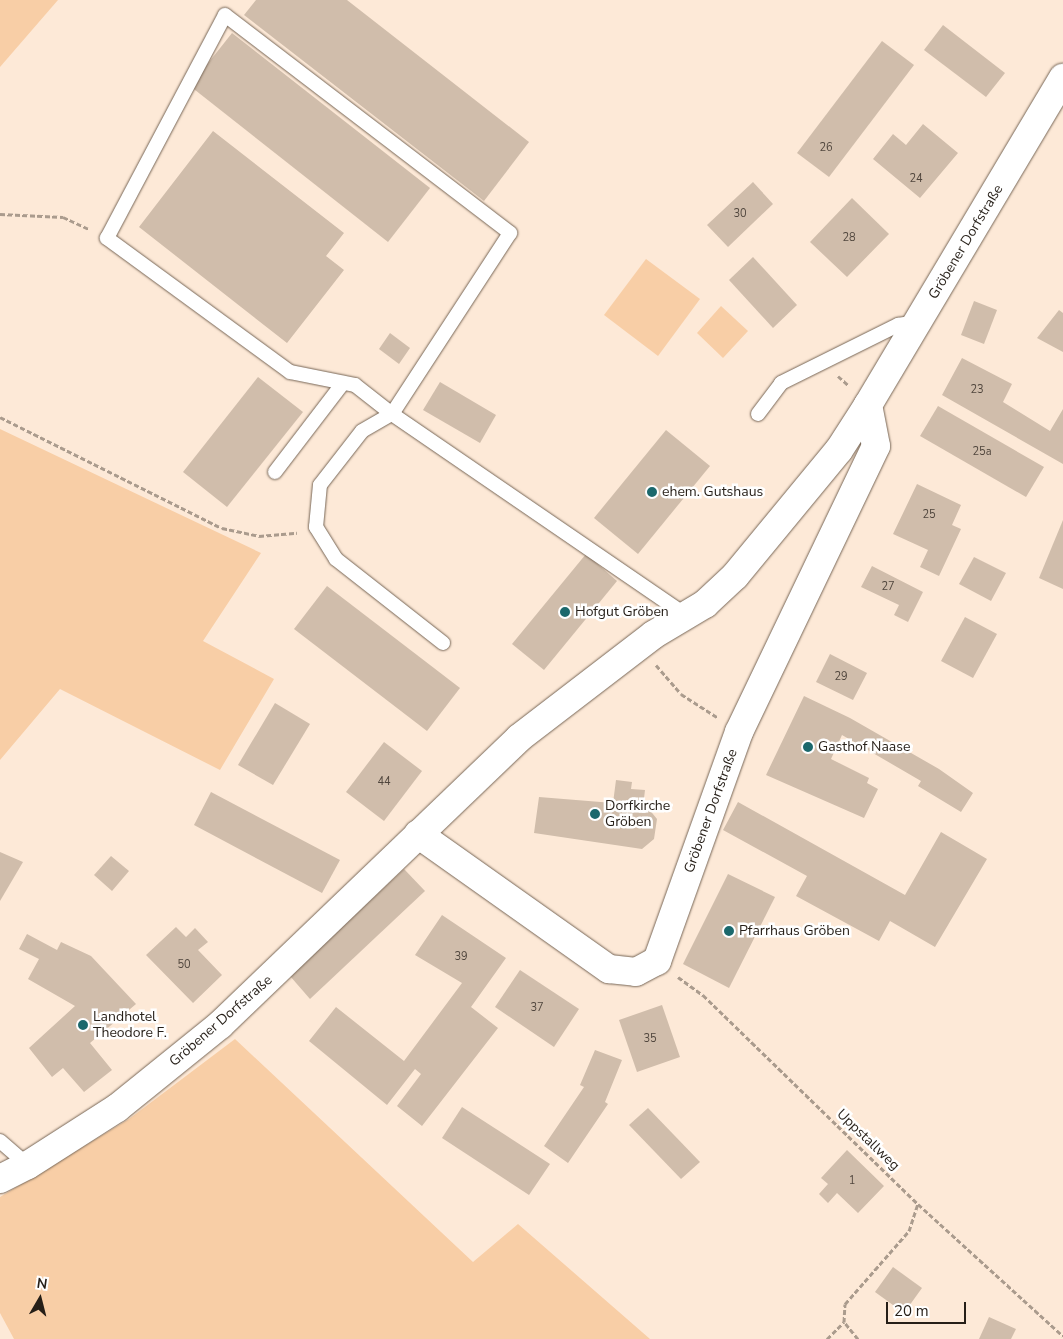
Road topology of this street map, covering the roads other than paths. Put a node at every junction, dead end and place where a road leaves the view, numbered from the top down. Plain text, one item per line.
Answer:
1 (1063, 78) edge
2 (918, 322) junction
3 (343, 382) junction
4 (868, 405) junction
5 (392, 414) junction
6 (758, 414) dead end
7 (275, 472) dead end
8 (686, 615) junction
9 (443, 643) dead end
10 (418, 834) junction
11 (0, 1141) edge
12 (28, 1165) junction
13 (0, 1179) edge

1 - 2 street, Gröbener Dorfstraße
2 - 4 street, Gröbener Dorfstraße
2 - 6 lane
3 - 5 lane
3 - 5 lane
3 - 7 lane
4 - 8 street, Gröbener Dorfstraße
4 - 10 street, Gröbener Dorfstraße
5 - 8 lane
5 - 9 lane
8 - 10 street, Gröbener Dorfstraße
10 - 12 street, Gröbener Dorfstraße
11 - 12 lane
12 - 13 street, Gröbener Dorfstraße

